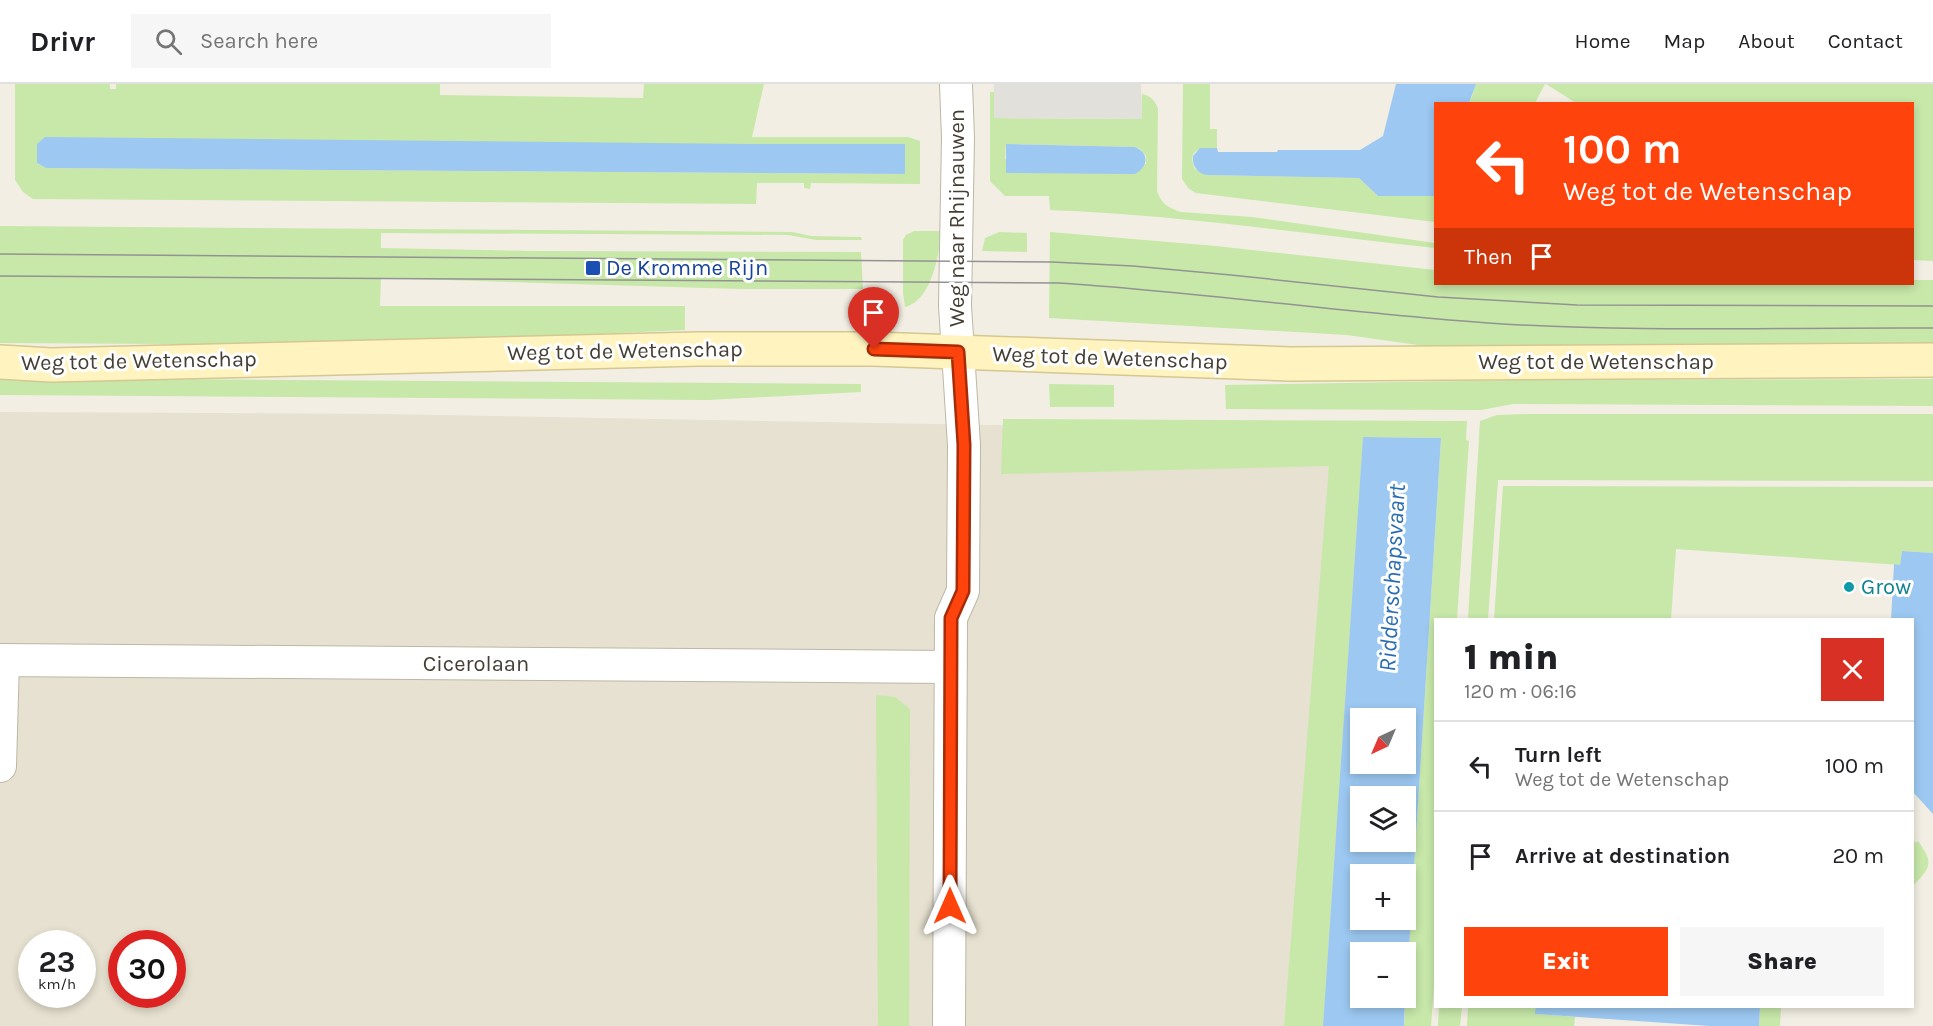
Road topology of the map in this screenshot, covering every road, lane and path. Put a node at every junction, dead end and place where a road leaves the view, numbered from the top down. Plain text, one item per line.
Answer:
1 (956, 84) edge
2 (958, 352) junction
3 (1933, 360) edge
4 (0, 362) edge
5 (1, 660) edge
6 (951, 667) junction
7 (0, 766) edge
8 (949, 1026) edge

1 - 2 street, Weg naar Rhijnauwen
2 - 3 main road, Weg tot de Wetenschap
2 - 4 main road, Weg tot de Wetenschap
2 - 6 street, Weg naar Rhijnauwen
5 - 6 street, Cicerolaan
5 - 7 street
6 - 8 street, Weg naar Rhijnauwen

